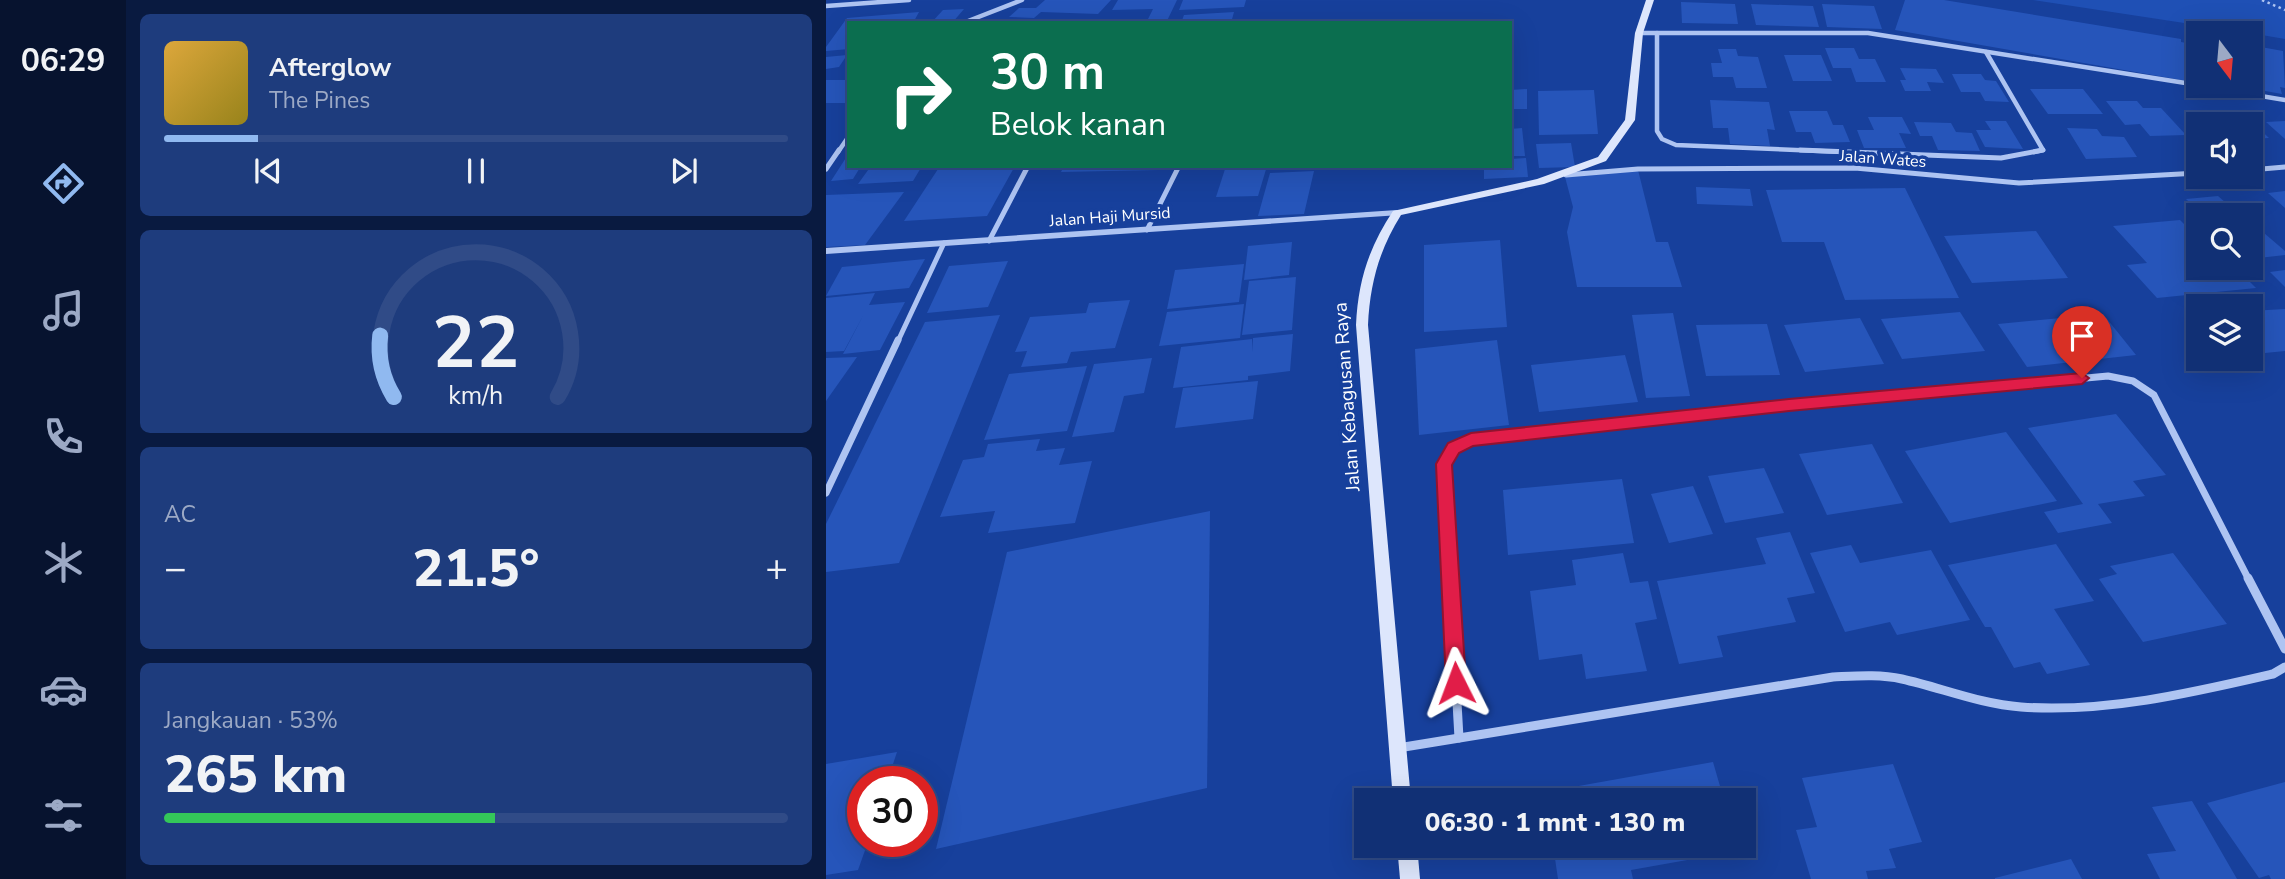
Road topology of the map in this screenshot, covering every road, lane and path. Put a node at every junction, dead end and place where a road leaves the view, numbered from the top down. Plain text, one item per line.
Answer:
1 (909, 0) edge
2 (1022, 0) edge
3 (1650, 0) edge
4 (2262, 0) edge
5 (826, 6) edge
6 (2285, 10) edge
7 (968, 21) edge
8 (1639, 33) junction
9 (1657, 33) junction
10 (1986, 52) junction
11 (2186, 83) edge
12 (2263, 96) edge
13 (2285, 100) edge
14 (847, 139) edge
15 (2285, 167) edge
16 (1027, 168) edge
17 (1178, 168) edge
18 (826, 169) edge
19 (2263, 169) edge
20 (1566, 174) junction
21 (2186, 174) edge
22 (1397, 213) junction
23 (1147, 230) junction
24 (989, 241) junction
25 (944, 243) junction
26 (826, 251) edge
27 (826, 493) edge
28 (2285, 649) edge
29 (2285, 667) edge
30 (1459, 738) junction
31 (1398, 748) junction
32 (1401, 788) edge
33 (1408, 858) edge
34 (1410, 879) edge

1 - 5 street
2 - 7 street
3 - 8 main road
4 - 6 path
8 - 9 street
8 - 20 main road
9 - 10 street
9 - 10 street
10 - 11 street
12 - 13 street
14 - 18 street
15 - 19 street
16 - 24 street
17 - 23 street
20 - 21 street, Jalan Wates
20 - 22 main road
22 - 23 street, Jalan Haji Mursid
22 - 31 main road, Jalan Kebagusan Raya
23 - 24 street, Jalan Haji Mursid
24 - 25 street, Jalan Haji Mursid
25 - 26 street, Jalan Haji Mursid
25 - 27 street
28 - 30 street
29 - 30 street
30 - 31 street
31 - 32 main road, Jalan Kebagusan Raya
33 - 34 main road

